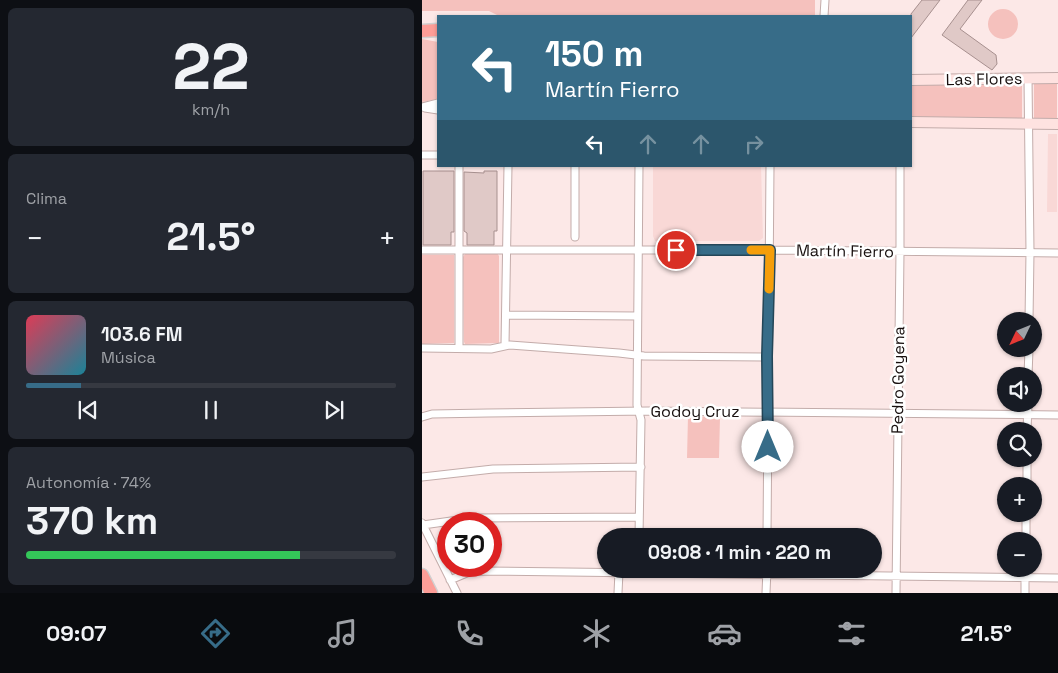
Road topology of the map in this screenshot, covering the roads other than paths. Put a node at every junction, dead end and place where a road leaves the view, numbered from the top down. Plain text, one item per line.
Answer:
1 (825, 0) edge
2 (824, 15) edge
3 (422, 31) edge
4 (437, 31) edge
5 (1028, 78) junction
6 (1058, 78) edge
7 (912, 80) edge
8 (437, 104) edge
9 (422, 107) edge
10 (437, 110) edge
11 (912, 122) edge
12 (1028, 124) junction
13 (1058, 124) edge
14 (422, 155) edge
15 (437, 155) edge
16 (459, 167) edge
17 (508, 167) edge
18 (575, 167) edge
19 (639, 167) edge
20 (770, 167) edge
21 (900, 167) edge
22 (575, 237) dead end
23 (422, 250) edge
24 (506, 250) junction
25 (639, 250) junction
26 (770, 250) junction
27 (460, 251) junction
28 (900, 252) junction
29 (1030, 252) junction
30 (1058, 253) edge
31 (1029, 312) edge
32 (506, 315) junction
33 (637, 316) junction
34 (505, 345) junction
35 (422, 348) edge
36 (459, 348) junction
37 (637, 355) junction
38 (767, 356) junction
39 (638, 411) junction
40 (768, 412) junction
41 (897, 414) junction
42 (1028, 415) junction
43 (1058, 416) edge
44 (422, 417) edge
45 (1028, 422) edge
46 (641, 467) junction
47 (422, 477) edge
48 (639, 517) junction
49 (422, 524) edge
50 (639, 528) edge
51 (767, 528) edge
52 (597, 572) edge
53 (422, 575) edge
54 (882, 576) edge
55 (896, 577) junction
56 (619, 578) edge
57 (767, 578) edge
58 (1025, 578) junction
59 (1058, 578) edge
60 (450, 580) junction
61 (431, 593) edge
62 (457, 593) edge
63 (618, 593) edge
64 (766, 593) edge
65 (896, 593) edge
66 (1025, 593) edge

1 - 2 street
3 - 4 highway
5 - 6 street, Las Flores
5 - 7 street, Las Flores
5 - 12 street
8 - 9 street
9 - 10 street
11 - 12 street
12 - 13 street
12 - 29 street
14 - 15 street
16 - 27 street
17 - 24 street
18 - 22 street
19 - 25 street
20 - 26 street
21 - 28 street, Pedro Goyena
23 - 27 street, Martín Fierro
24 - 25 street, Martín Fierro
24 - 27 street, Martín Fierro
24 - 32 street
25 - 26 street, Martín Fierro
25 - 33 street
26 - 28 street, Martín Fierro
26 - 38 street
27 - 36 street
28 - 29 street, Martín Fierro
28 - 41 street, Pedro Goyena
29 - 30 street, Martín Fierro
29 - 31 street
32 - 33 street
32 - 34 street
33 - 37 street
34 - 36 street
34 - 37 street
35 - 36 street
37 - 38 street
37 - 39 street
38 - 40 street
39 - 40 street, Godoy Cruz
39 - 44 street, Godoy Cruz
39 - 46 street
40 - 41 street, Godoy Cruz
40 - 51 street
41 - 42 street, Godoy Cruz
41 - 55 street, Pedro Goyena
42 - 43 street, Godoy Cruz
42 - 45 street
46 - 47 street
46 - 48 street
48 - 49 street
48 - 50 street
49 - 60 street
52 - 60 street
53 - 61 highway
54 - 55 street
55 - 58 street
55 - 65 street, Pedro Goyena
56 - 63 street
57 - 64 street
58 - 59 street
58 - 66 street
60 - 62 street

